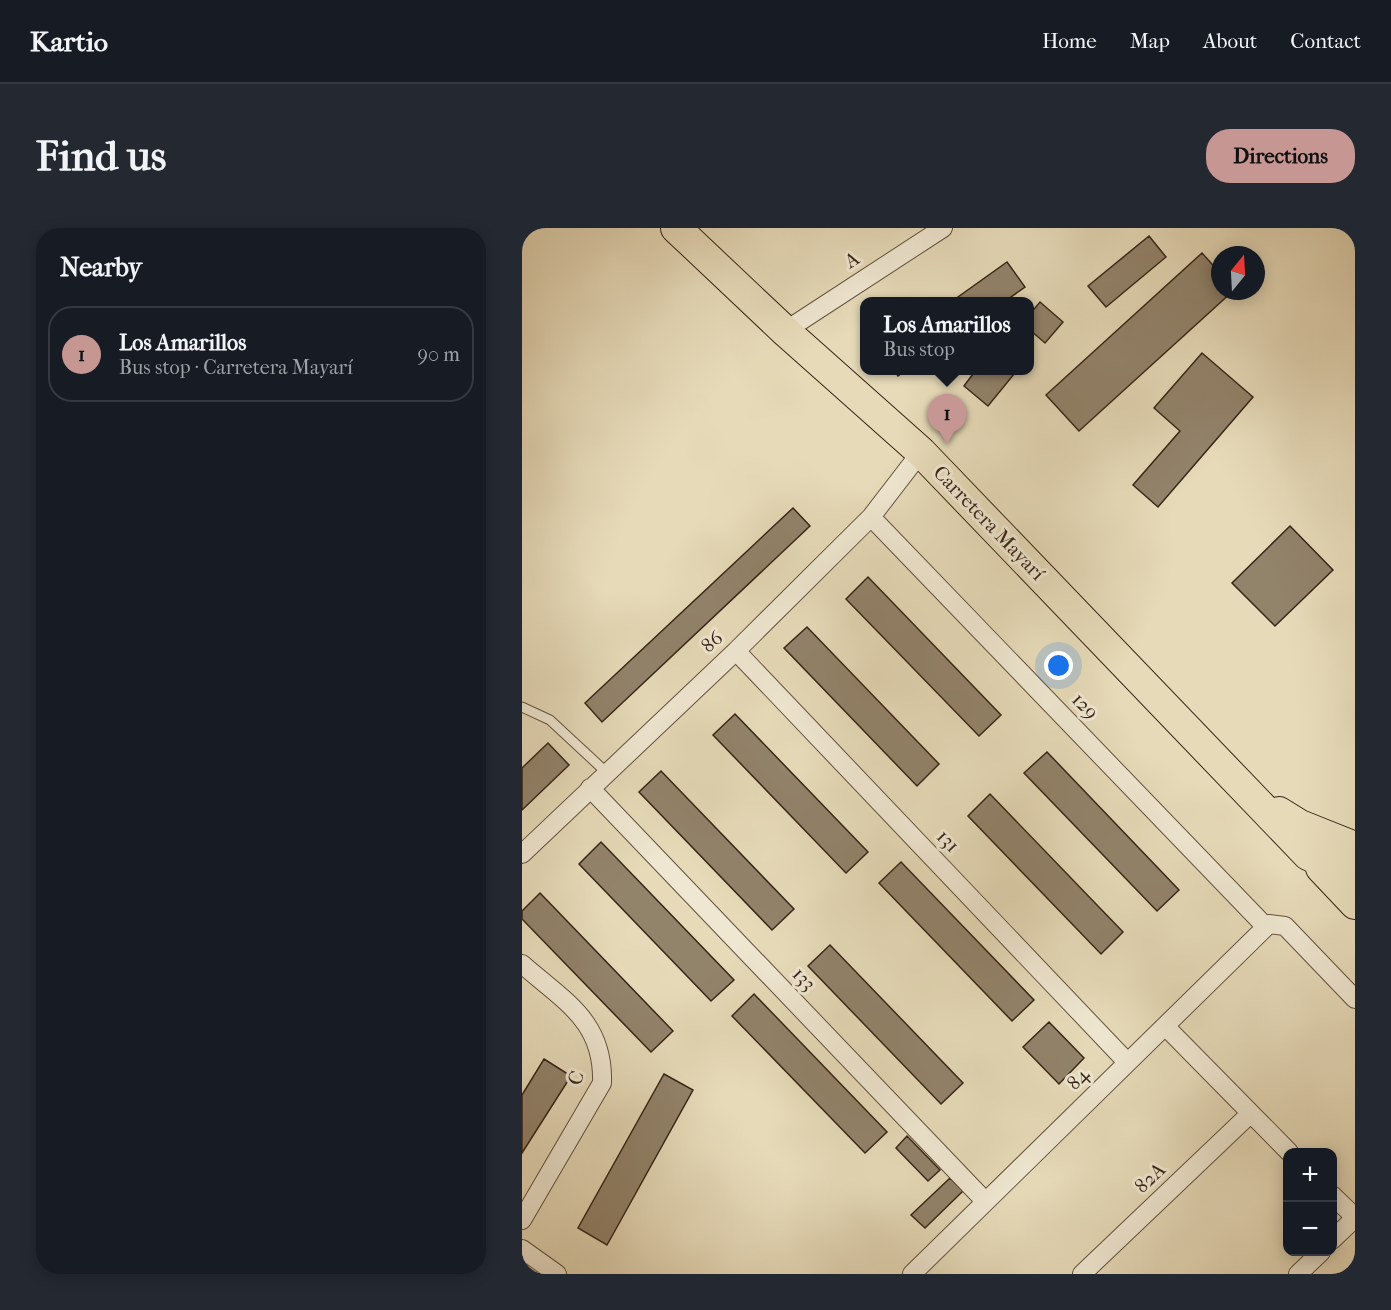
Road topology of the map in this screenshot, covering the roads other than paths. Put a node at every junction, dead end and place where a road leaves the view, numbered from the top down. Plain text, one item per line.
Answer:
1 (676, 228) edge
2 (943, 228) edge
3 (785, 331) junction
4 (921, 452) junction
5 (871, 517) junction
6 (736, 651) junction
7 (522, 707) edge
8 (606, 772) junction
9 (1236, 783) junction
10 (590, 788) junction
11 (1355, 847) edge
12 (522, 854) edge
13 (1308, 855) junction
14 (1355, 878) edge
15 (1355, 904) edge
16 (1273, 925) junction
17 (522, 964) edge
18 (1355, 999) edge
19 (1166, 1027) junction
20 (1127, 1062) junction
21 (1250, 1114) junction
22 (1284, 1148) edge
23 (1337, 1200) edge
24 (985, 1201) junction
25 (1355, 1218) edge
26 (522, 1220) edge
27 (1337, 1235) edge
28 (522, 1249) edge
29 (1316, 1256) edge
30 (557, 1274) edge
31 (912, 1274) edge
32 (1082, 1274) edge
33 (1298, 1274) edge

1 - 3 main road, Carretera Mayarí
2 - 3 street, A
3 - 4 main road, Carretera Mayarí
4 - 5 street, 86
4 - 9 main road, Carretera Mayarí
5 - 6 street, 86
5 - 16 street, 129
6 - 8 street, 86
6 - 20 street, 131
7 - 8 lane
8 - 10 street, 86
9 - 11 main road, Carretera Mayarí
9 - 13 main road, Carretera Mayarí
10 - 12 street, 86
10 - 24 street, 133
13 - 14 main road, Carretera Mayarí
13 - 15 main road
16 - 18 street, 129
16 - 19 street, 84
17 - 26 street, C
19 - 20 street, 84
19 - 21 street
20 - 24 street, 84
21 - 22 street
21 - 32 street, 82A
23 - 25 street
24 - 31 street, 84
25 - 27 street
28 - 30 street
29 - 33 street

